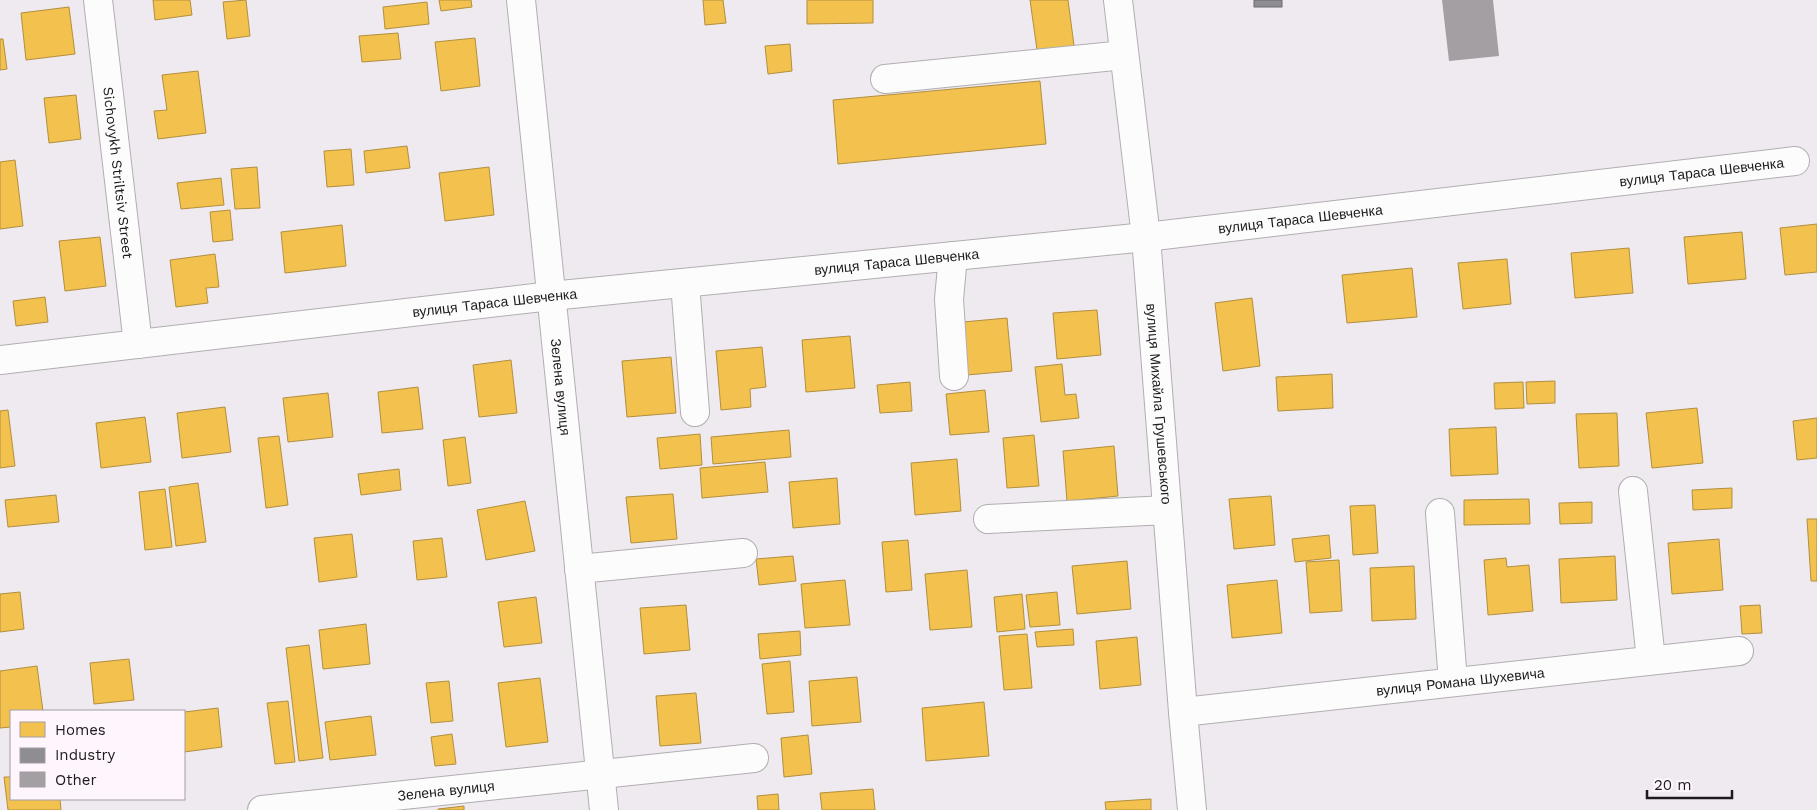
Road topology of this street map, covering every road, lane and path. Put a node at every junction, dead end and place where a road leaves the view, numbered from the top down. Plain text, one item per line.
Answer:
1 (98, 0) edge
2 (521, 0) edge
3 (1118, 0) edge
4 (1124, 55) junction
5 (885, 78) dead end
6 (1795, 160) dead end
7 (1146, 237) junction
8 (953, 256) junction
9 (685, 283) junction
10 (551, 296) junction
11 (138, 344) junction
12 (0, 360) edge
13 (954, 376) dead end
14 (695, 412) dead end
15 (1633, 491) dead end
16 (1167, 510) junction
17 (1440, 513) dead end
18 (988, 519) dead end
19 (743, 553) dead end
20 (579, 569) junction
21 (1739, 651) dead end
22 (1651, 660) junction
23 (1453, 682) junction
24 (1182, 712) junction
25 (754, 758) dead end
26 (599, 773) junction
27 (262, 810) edge
28 (604, 810) edge
29 (1192, 810) edge

1 - 11 street, Sichovykh Striltsiv Street
2 - 10 street, Зелена вулиця
3 - 4 street, вулиця Михайла Грушевського
4 - 5 street
4 - 7 street, вулиця Михайла Грушевського
6 - 7 street, вулиця Тараса Шевченка
7 - 8 street, вулиця Тараса Шевченка
7 - 16 street, вулиця Михайла Грушевського
8 - 9 street, вулиця Тараса Шевченка
8 - 13 street
9 - 10 street, вулиця Тараса Шевченка
9 - 14 street
10 - 11 street, вулиця Тараса Шевченка
10 - 20 street, Зелена вулиця
11 - 12 street, вулиця Тараса Шевченка
15 - 22 street
16 - 18 street
16 - 24 street, вулиця Михайла Грушевського
17 - 23 street
19 - 20 street
20 - 26 street, Зелена вулиця
21 - 22 street, вулиця Романа Шухевича
22 - 23 street, вулиця Романа Шухевича
23 - 24 street, вулиця Романа Шухевича
24 - 29 street, вулиця Михайла Грушевського
25 - 26 street
26 - 27 street, Зелена вулиця
26 - 28 street, Зелена вулиця

